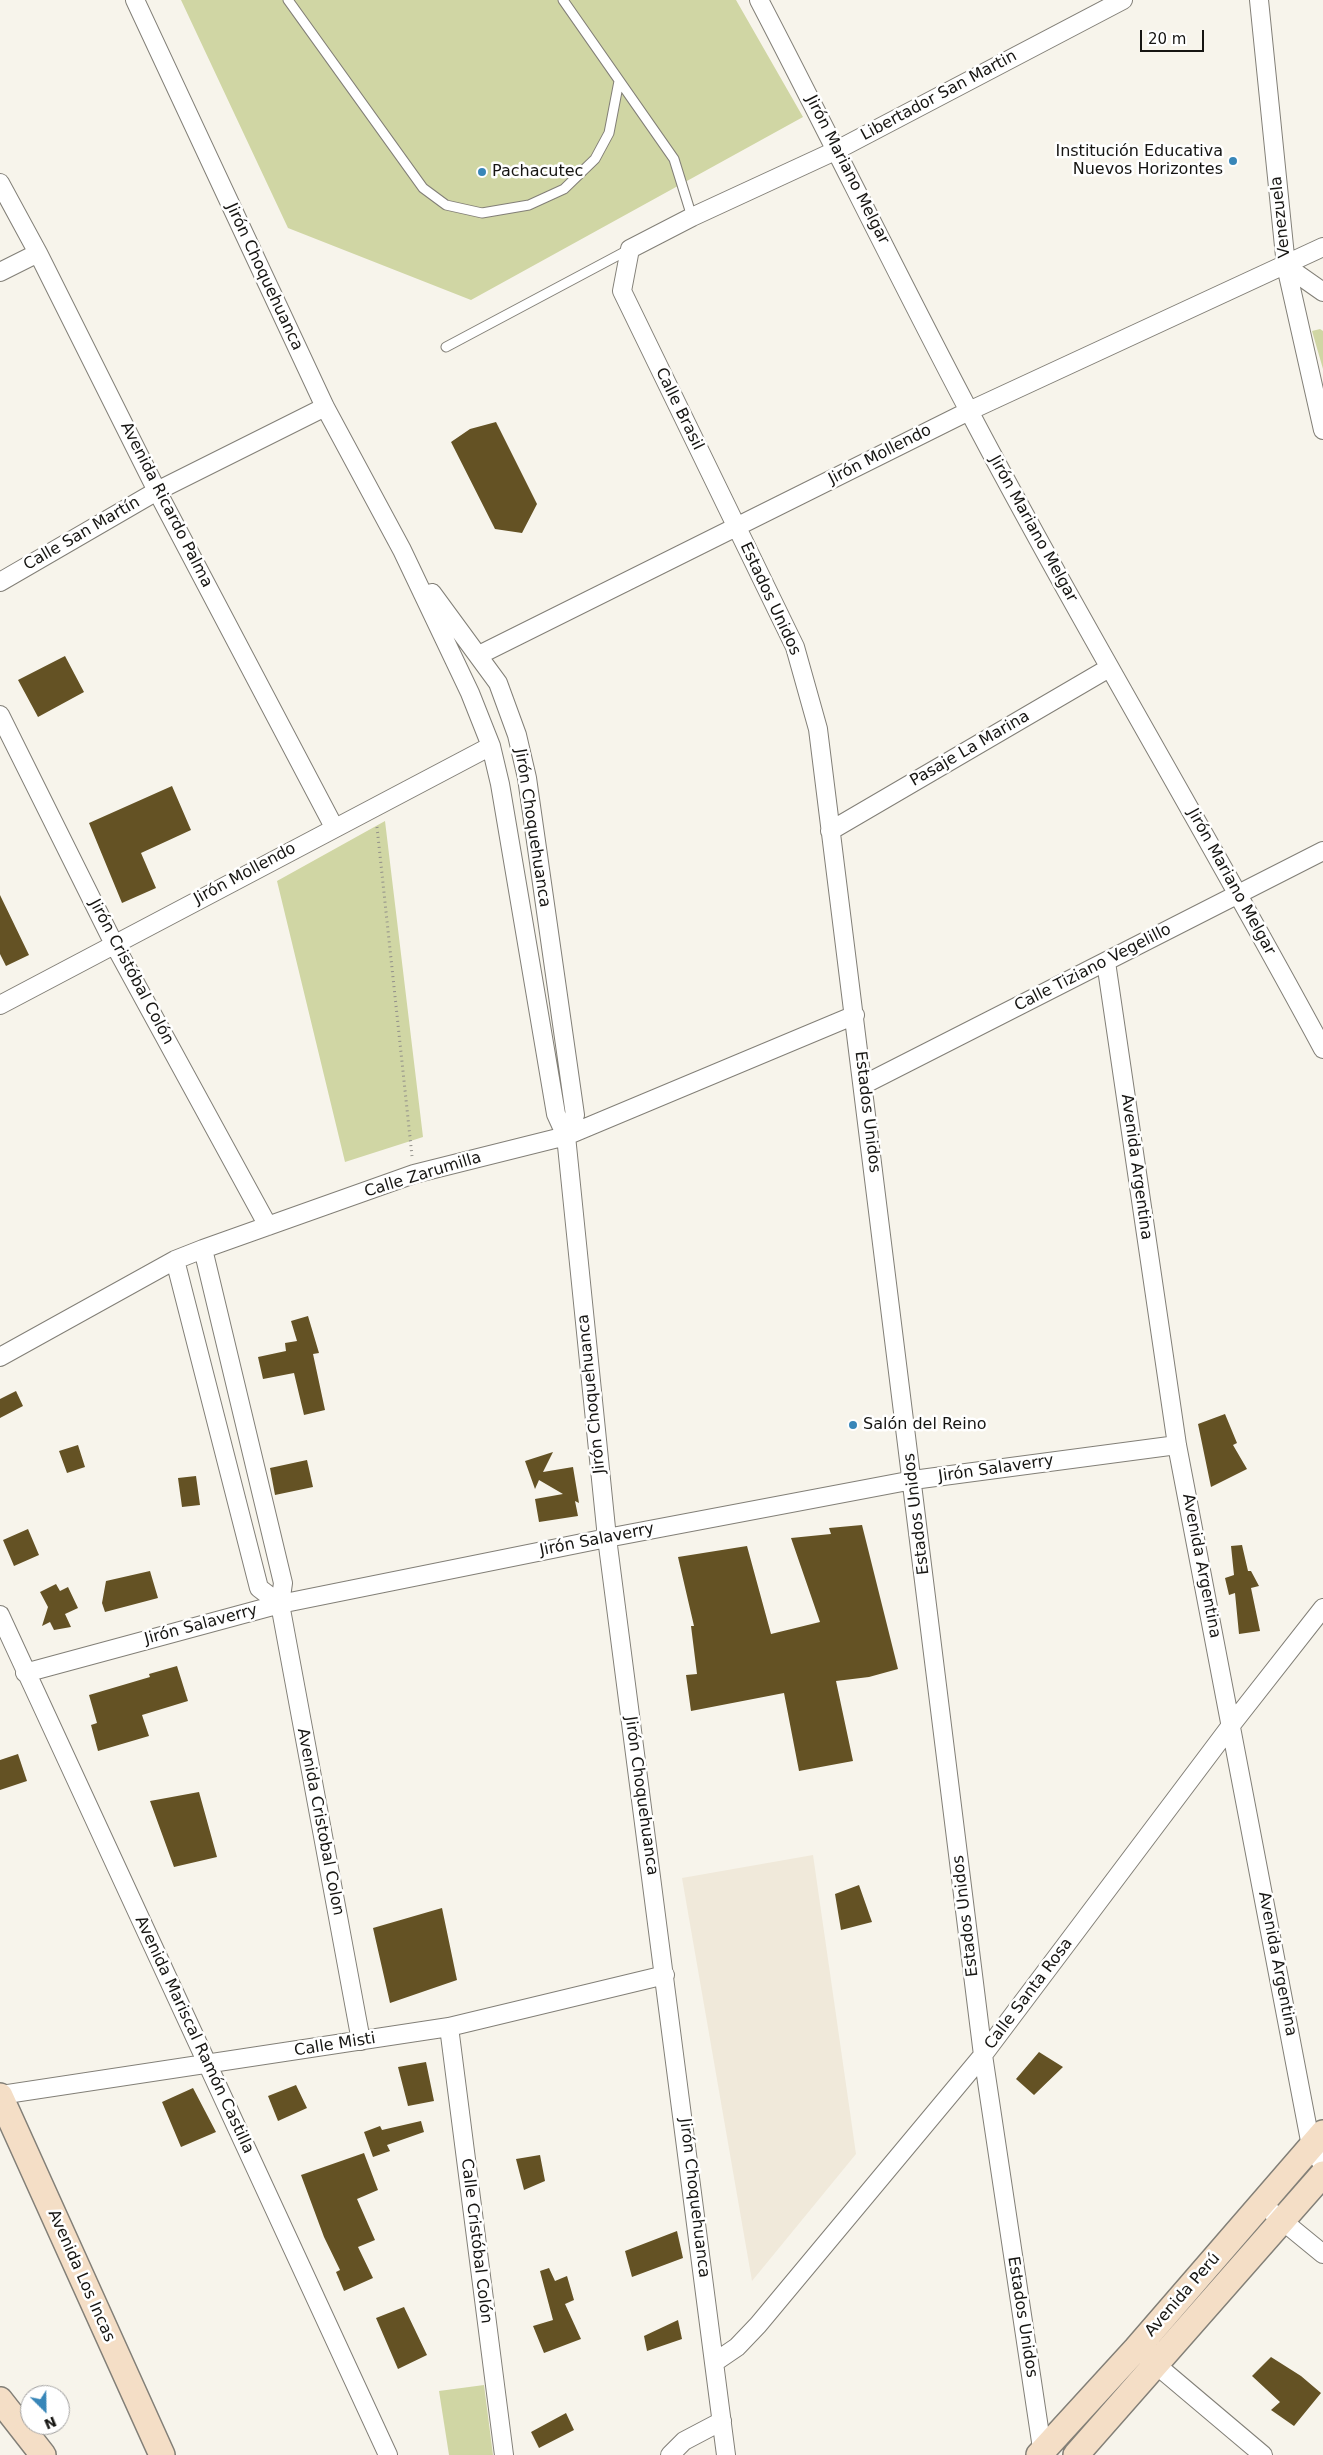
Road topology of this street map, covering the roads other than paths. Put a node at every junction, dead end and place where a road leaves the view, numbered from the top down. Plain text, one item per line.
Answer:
1 (135, 0) edge
2 (288, 0) edge
3 (563, 0) edge
4 (759, 0) edge
5 (1123, 0) edge
6 (1259, 0) edge
7 (619, 81) junction
8 (837, 150) junction
9 (0, 183) edge
10 (692, 217) junction
11 (1323, 247) edge
12 (630, 249) junction
13 (38, 253) junction
14 (1286, 266) junction
15 (0, 272) edge
16 (1323, 292) edge
17 (446, 346) dead end
18 (325, 408) junction
19 (969, 411) junction
20 (1323, 430) edge
21 (158, 491) junction
22 (736, 528) junction
23 (402, 550) junction
24 (0, 582) edge
25 (479, 655) junction
26 (1109, 668) junction
27 (0, 715) edge
28 (491, 746) junction
29 (334, 827) junction
30 (830, 831) junction
31 (1323, 851) edge
32 (1240, 894) junction
33 (114, 944) junction
34 (1106, 962) junction
35 (0, 1004) edge
36 (855, 1015) junction
37 (1323, 1049) edge
38 (863, 1085) junction
39 (566, 1136) junction
40 (268, 1226) junction
41 (203, 1249) junction
42 (175, 1260) junction
43 (0, 1357) edge
44 (1177, 1445) junction
45 (913, 1480) junction
46 (607, 1538) junction
47 (280, 1604) junction
48 (1323, 1608) edge
49 (0, 1615) edge
50 (25, 1673) junction
51 (1232, 1724) junction
52 (665, 1975) junction
53 (449, 2027) junction
54 (361, 2041) junction
55 (983, 2055) junction
56 (208, 2065) junction
57 (0, 2096) edge
58 (1319, 2148) edge
59 (1323, 2174) edge
60 (1262, 2204) junction
61 (1282, 2220) junction
62 (1323, 2254) edge
63 (1136, 2349) junction
64 (714, 2362) junction
65 (1156, 2364) junction
66 (0, 2400) edge
67 (722, 2421) junction
68 (1041, 2454) edge
69 (42, 2455) edge
70 (162, 2455) edge
71 (388, 2455) edge
72 (504, 2455) edge
73 (670, 2455) edge
74 (726, 2455) edge
75 (1076, 2455) edge
76 (1263, 2455) edge

1 - 18 street, Jirón Choquehuanca
2 - 7 lane
3 - 7 lane
4 - 8 street, Jirón Mariano Melgar
5 - 8 street, Libertador San Martin
6 - 14 street, Venezuela
7 - 10 lane
8 - 10 street, Libertador San Martin
8 - 19 street, Jirón Mariano Melgar
9 - 13 street, Avenida Ricardo Palma
10 - 12 street, Libertador San Martin
11 - 14 street, Jirón Mollendo
12 - 17 lane
12 - 22 street, Calle Brasil
13 - 15 street
13 - 21 street, Avenida Ricardo Palma
14 - 16 street
14 - 19 street, Jirón Mollendo
14 - 20 street, Venezuela
18 - 21 street, Calle San Martín
18 - 23 street, Jirón Choquehuanca
19 - 22 street, Jirón Mollendo
19 - 26 street, Jirón Mariano Melgar
21 - 24 street, Calle San Martín
21 - 29 street, Avenida Ricardo Palma
22 - 25 street, Jirón Mollendo
22 - 30 street, Estados Unidos
23 - 25 street, Jirón Choquehuanca
23 - 28 street, Jirón Choquehuanca
25 - 39 street, Jirón Choquehuanca
26 - 30 street, Pasaje La Marina
26 - 32 street, Jirón Mariano Melgar
27 - 33 street, Jirón Cristóbal Colón
28 - 29 street, Jirón Mollendo
28 - 39 street, Jirón Choquehuanca
29 - 33 street, Jirón Mollendo
30 - 36 street, Estados Unidos
31 - 32 street, Calle Tiziano Vegelillo
32 - 34 street, Calle Tiziano Vegelillo
32 - 37 street, Jirón Mariano Melgar
33 - 35 street, Jirón Mollendo
33 - 40 street, Jirón Cristóbal Colón
34 - 38 street, Calle Tiziano Vegelillo
34 - 44 street, Avenida Argentina
36 - 38 street, Estados Unidos
36 - 39 street, Calle Zarumilla
38 - 45 street, Estados Unidos
39 - 40 street, Calle Zarumilla
39 - 46 street, Jirón Choquehuanca
40 - 41 street, Calle Zarumilla
41 - 42 street, Calle Zarumilla
41 - 47 street, Avenida Cristobal Colon
42 - 43 street, Calle Zarumilla
42 - 47 street
44 - 45 street, Jirón Salaverry
44 - 51 street, Avenida Argentina
45 - 46 street, Jirón Salaverry
45 - 55 street, Estados Unidos
46 - 47 street, Jirón Salaverry
46 - 52 street, Jirón Choquehuanca
47 - 50 street, Jirón Salaverry
47 - 54 street, Avenida Cristobal Colon
48 - 51 street, Calle Santa Rosa
49 - 50 street, Avenida Mariscal Ramón Castilla
50 - 56 street, Avenida Mariscal Ramón Castilla
51 - 55 street, Calle Santa Rosa
51 - 58 street, Avenida Argentina
52 - 53 street, Calle Misti
52 - 64 street, Jirón Choquehuanca
53 - 54 street, Calle Misti
53 - 72 street, Calle Cristóbal Colón
54 - 56 street, Calle Misti
55 - 64 street, Calle Santa Rosa
55 - 68 street, Estados Unidos
56 - 57 street, Calle Misti
56 - 71 street, Avenida Mariscal Ramón Castilla
57 - 70 main road, Avenida Los Incas
58 - 60 main road, Avenida Perú
59 - 61 main road, Avenida Perú
60 - 61 street
60 - 63 main road, Avenida Perú
61 - 62 street
61 - 65 main road, Avenida Perú
63 - 65 street
63 - 68 main road, Avenida Perú
64 - 67 street, Jirón Choquehuanca
65 - 75 main road, Avenida Perú
65 - 76 street
66 - 69 main road
67 - 73 street
67 - 74 street, Jirón Choquehuanca

